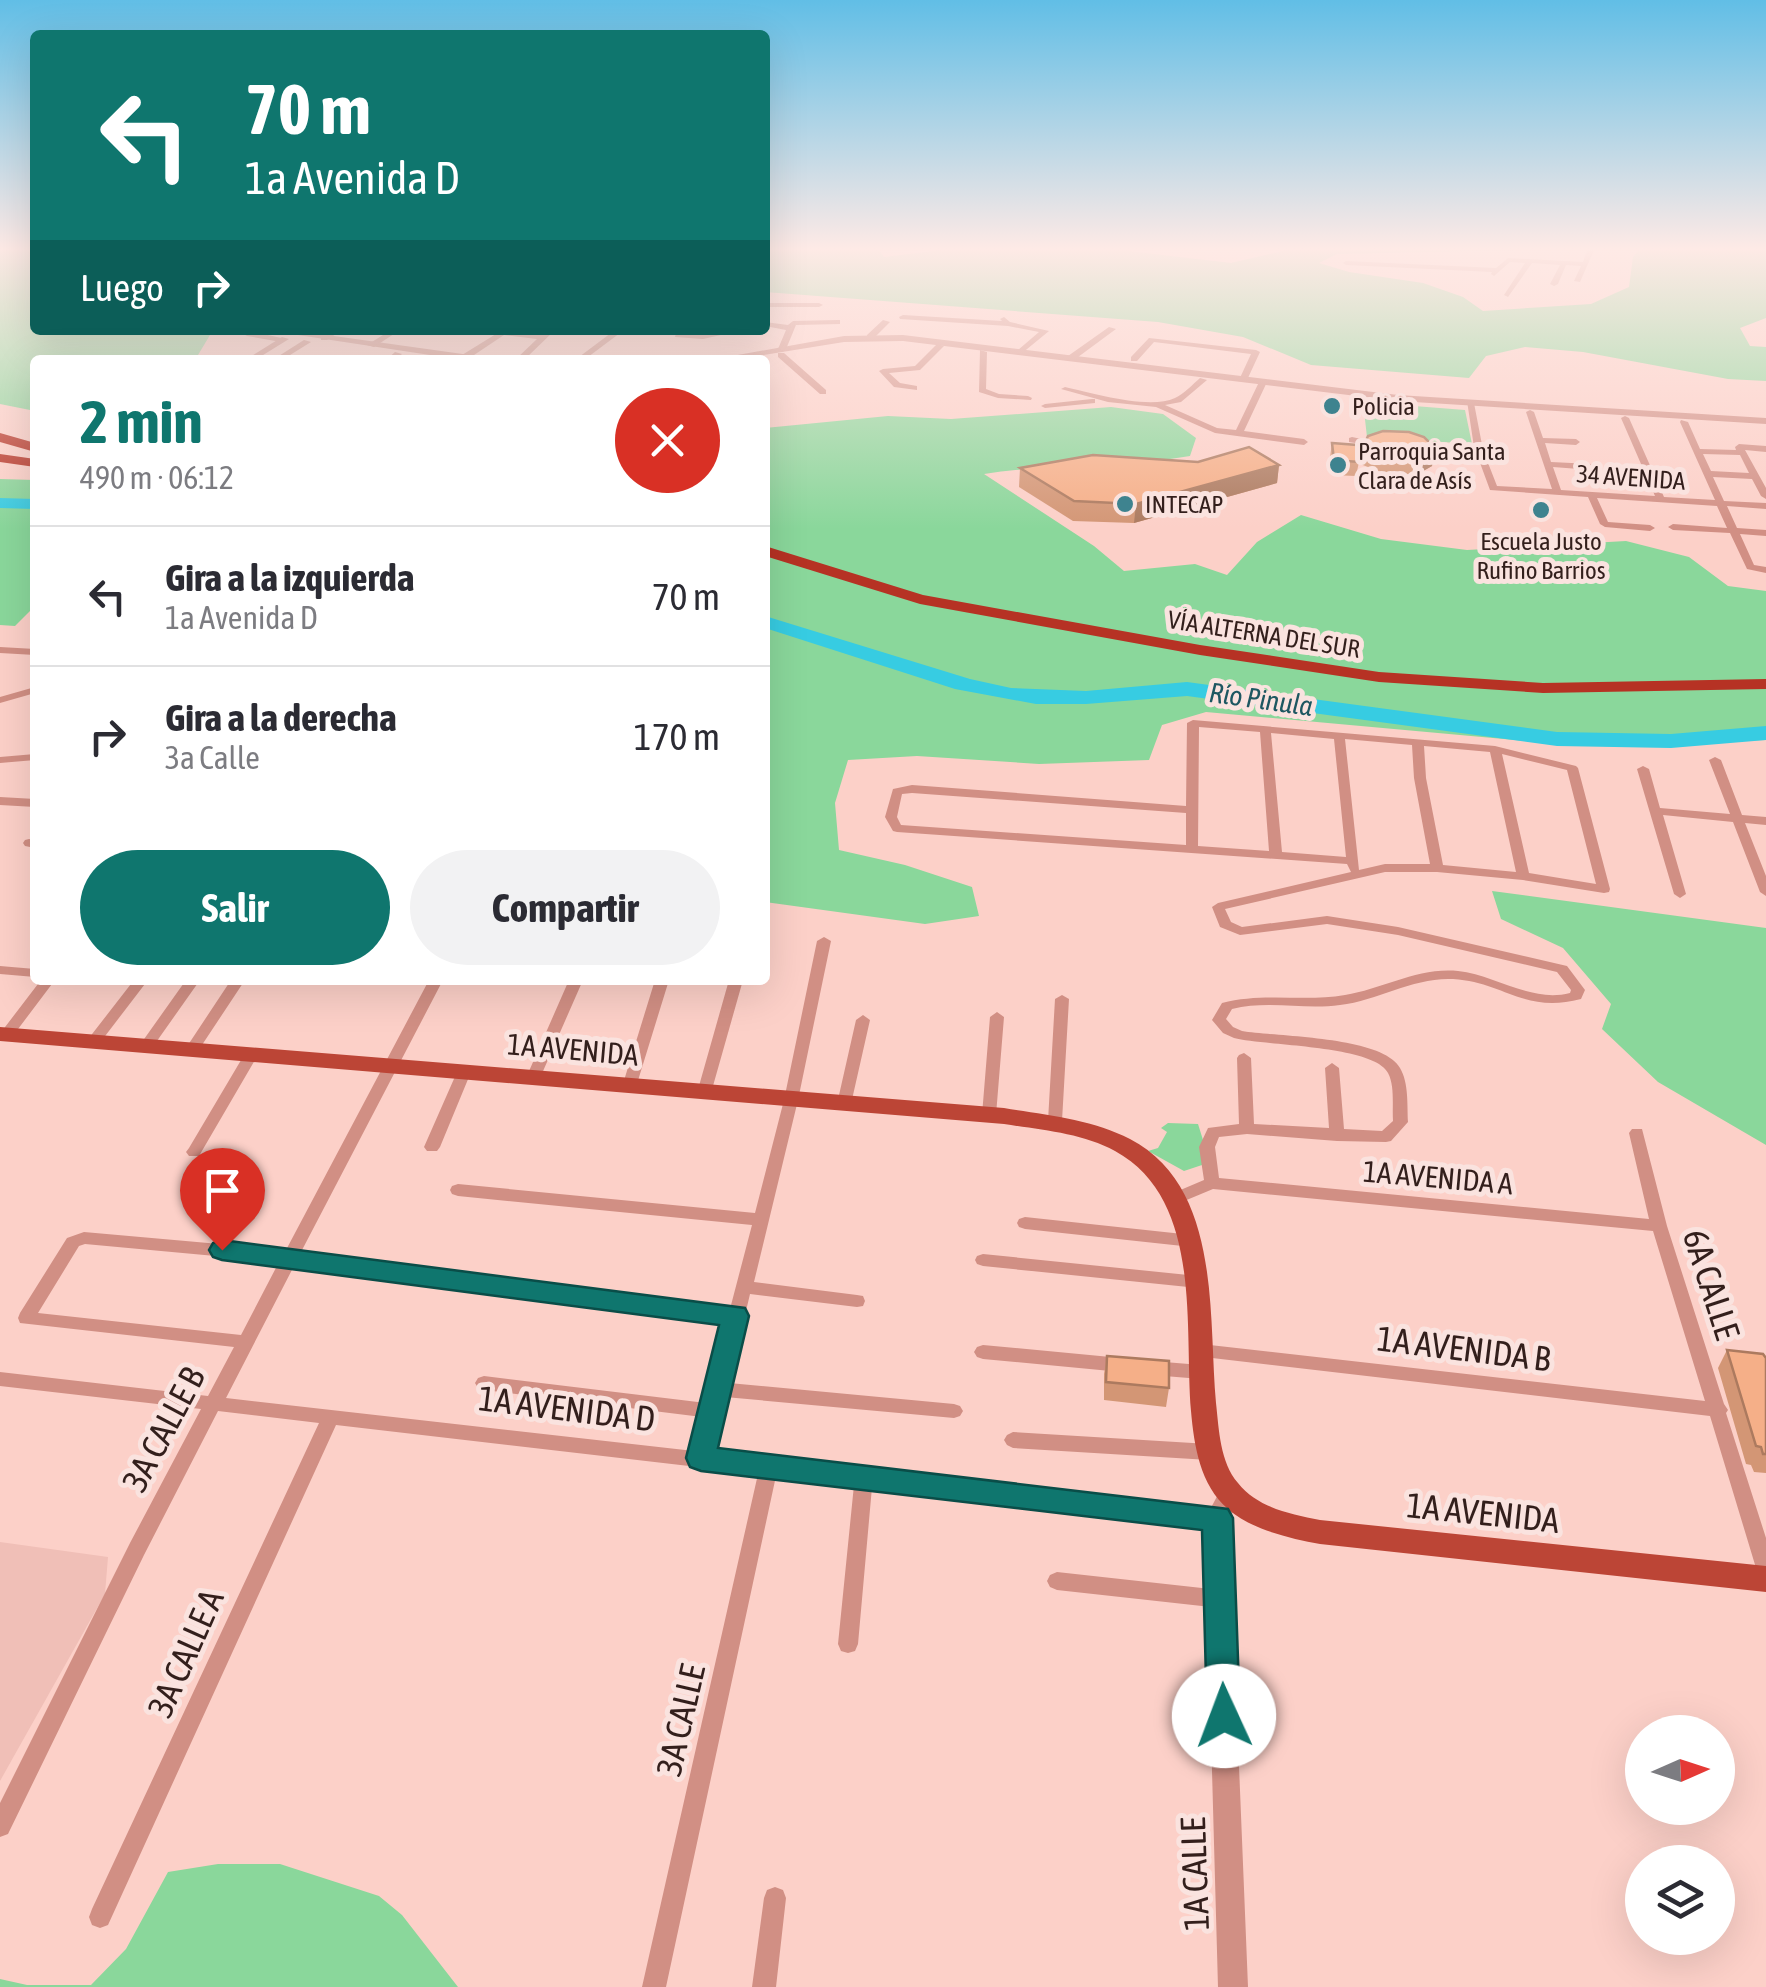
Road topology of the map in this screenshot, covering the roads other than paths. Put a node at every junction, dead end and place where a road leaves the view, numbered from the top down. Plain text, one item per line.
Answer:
1 (280, 343) edge
2 (306, 343) edge
3 (349, 343) edge
4 (363, 343) edge
5 (785, 343) edge
6 (836, 343) edge
7 (927, 343) edge
8 (1031, 343) edge
9 (1093, 343) edge
10 (1149, 343) edge
11 (1176, 343) edge
12 (371, 344) joint
13 (940, 346) junction
14 (959, 346) junction
15 (781, 352) junction
16 (982, 352) junction
17 (1021, 352) junction
18 (257, 355) edge
19 (283, 355) edge
20 (388, 355) edge
21 (451, 355) edge
22 (756, 355) edge
23 (770, 355) edge
24 (1071, 358) junction
25 (1134, 359) dead end
26 (912, 370) junction
27 (1203, 380) junction
28 (1243, 380) junction
29 (1262, 385) junction
30 (914, 388) junction
31 (1065, 388) dead end
32 (823, 392) dead end
33 (1028, 398) dead end
34 (1108, 400) junction
35 (922, 402) dead end
36 (1158, 404) junction
37 (1045, 406) dead end
38 (1471, 406) junction
39 (1530, 412) junction
40 (1625, 418) junction
41 (1684, 422) junction
42 (1766, 424) edge
43 (1238, 434) junction
44 (0, 438) edge
45 (1352, 440) edge
46 (1539, 440) junction
47 (1304, 442) dead end
48 (1576, 442) dead end
49 (1390, 445) edge
50 (1408, 446) edge
51 (30, 447) edge
52 (1766, 449) edge
53 (1479, 450) junction
54 (1698, 451) junction
55 (1743, 453) junction
56 (0, 461) edge
57 (30, 464) edge
58 (1547, 464) junction
59 (1708, 474) junction
60 (1755, 476) junction
61 (1557, 492) junction
62 (1591, 494) junction
63 (1605, 495) junction
64 (1766, 496) edge
65 (1661, 499) junction
66 (1720, 503) junction
67 (1766, 506) edge
68 (1673, 527) dead end
69 (1650, 528) dead end
70 (1733, 531) junction
71 (1766, 533) edge
72 (770, 556) edge
73 (1766, 570) edge
74 (0, 650) edge
75 (30, 652) edge
76 (1766, 688) edge
77 (30, 691) edge
78 (0, 700) edge
79 (1265, 729) junction
80 (1339, 736) junction
81 (1418, 744) junction
82 (1495, 749) junction
83 (30, 758) edge
84 (0, 760) edge
85 (1715, 760) dead end
86 (1644, 769) dead end
87 (0, 801) edge
88 (30, 803) edge
89 (1193, 810) junction
90 (1656, 812) junction
91 (1737, 818) junction
92 (1766, 821) edge
93 (1192, 848) junction
94 (1276, 855) junction
95 (1354, 868) junction
96 (1437, 868) junction
97 (1523, 876) junction
98 (1766, 892) edge
99 (1680, 894) dead end
100 (824, 941) dead end
101 (0, 970) edge
102 (30, 972) edge
103 (44, 985) edge
104 (137, 985) edge
105 (189, 985) edge
106 (235, 985) edge
107 (433, 985) edge
108 (574, 985) edge
109 (661, 985) edge
110 (735, 985) edge
111 (1062, 999) dead end
112 (996, 1017) dead end
113 (863, 1020) dead end
114 (4, 1034) edge
115 (94, 1041) junction
116 (147, 1045) junction
117 (193, 1048) junction
118 (252, 1053) junction
119 (1244, 1058) dead end
120 (390, 1065) junction
121 (1332, 1068) dead end
122 (464, 1072) junction
123 (533, 1078) junction
124 (630, 1087) junction
125 (704, 1093) junction
126 (790, 1100) junction
127 (844, 1104) junction
128 (989, 1115) junction
129 (1055, 1121) junction
130 (1248, 1129) junction
131 (1637, 1133) dead end
132 (1337, 1136) junction
133 (432, 1147) dead end
134 (194, 1152) dead end
135 (1135, 1153) joint
136 (1212, 1183) junction
137 (458, 1190) dead end
138 (1176, 1198) junction
139 (762, 1220) junction
140 (1025, 1223) dead end
141 (1659, 1226) junction
142 (1192, 1241) junction
143 (292, 1257) junction
144 (983, 1260) dead end
145 (1198, 1282) junction
146 (743, 1286) junction
147 (858, 1301) dead end
148 (735, 1316) junction
149 (247, 1342) junction
150 (983, 1352) dead end
151 (1201, 1361) junction
152 (0, 1379) edge
153 (484, 1383) dead end
154 (717, 1389) junction
155 (214, 1401) junction
156 (1719, 1410) junction
157 (712, 1411) junction
158 (954, 1411) dead end
159 (331, 1416) junction
160 (1013, 1440) dead end
161 (701, 1458) junction
162 (769, 1466) junction
163 (864, 1478) junction
164 (1218, 1484) junction
165 (1766, 1568) edge
166 (1766, 1580) edge
167 (1057, 1581) dead end
168 (1220, 1599) junction
169 (848, 1644) dead end
170 (0, 1826) edge
171 (775, 1898) dead end
172 (100, 1918) dead end
173 (654, 1987) edge
174 (764, 1987) edge
175 (1233, 1987) edge

1 - 18 street
2 - 19 street
3 - 20 street
4 - 12 street
5 - 15 street
6 - 15 street
7 - 14 street
8 - 17 street
9 - 24 street
10 - 25 street
11 - 28 street
12 - 21 street
13 - 14 street
13 - 15 street
13 - 26 street
14 - 16 street
14 - 17 street
15 - 22 street
15 - 23 street
15 - 32 street
16 - 27 street
16 - 33 street
17 - 24 street
24 - 28 street
26 - 30 street
26 - 30 street
27 - 29 street
27 - 36 street
28 - 29 street
29 - 38 street
29 - 43 street
30 - 35 street
31 - 34 street
34 - 36 street
34 - 37 street
36 - 43 street
38 - 39 street
38 - 42 street
38 - 53 street
39 - 40 street
39 - 46 street
40 - 41 street
40 - 65 street
41 - 42 street
41 - 54 street
43 - 47 street
44 - 51 highway
45 - 49 street
46 - 48 street
46 - 58 street
50 - 53 street
52 - 55 street
53 - 61 street, 34 AVENIDA
54 - 55 street
54 - 59 street
55 - 60 street
56 - 57 highway
58 - 61 street
58 - 63 street
59 - 60 street
59 - 66 street
60 - 64 street
61 - 62 street, 34 AVENIDA
62 - 63 street, 34 AVENIDA
62 - 69 street
63 - 65 street, 34 AVENIDA
65 - 66 street, 34 AVENIDA
66 - 67 street, 34 AVENIDA
66 - 70 street
68 - 70 street
70 - 71 street
70 - 73 street
72 - 76 highway, VÍA ALTERNA DEL SUR
74 - 75 street
77 - 78 street
79 - 80 street
79 - 89 street
79 - 94 street
80 - 81 street
80 - 95 street
81 - 82 street
81 - 96 street
82 - 97 street
82 - 97 street
83 - 84 street
85 - 91 street
86 - 90 street
87 - 88 street
89 - 93 street
89 - 93 street
90 - 91 street
90 - 99 street
91 - 92 street
91 - 98 street
93 - 94 street
94 - 95 street
95 - 96 street
95 - 132 street
96 - 97 street
100 - 126 street
101 - 102 street
103 - 114 street
104 - 115 street
105 - 116 street
106 - 117 street
107 - 120 street
108 - 123 street
109 - 124 street
110 - 125 street
111 - 129 street
112 - 128 street
113 - 127 street
114 - 115 main road, 1A AVENIDA
115 - 116 main road, 1A AVENIDA
116 - 117 main road, 1A AVENIDA
117 - 118 main road, 1A AVENIDA
118 - 120 main road, 1A AVENIDA
118 - 134 street
119 - 130 street
120 - 122 main road, 1A AVENIDA
120 - 143 street, 3A CALLE B
121 - 132 street
122 - 123 main road, 1A AVENIDA
122 - 133 street
123 - 124 main road, 1A AVENIDA
124 - 125 main road, 1A AVENIDA
125 - 126 main road, 1A AVENIDA
126 - 127 main road, 1A AVENIDA
126 - 139 street
127 - 128 main road, 1A AVENIDA
128 - 129 main road, 1A AVENIDA
129 - 135 main road, 1A AVENIDA
130 - 132 street
130 - 136 street
131 - 141 street, 6A CALLE
135 - 138 main road, 1A CALLE
136 - 138 street
136 - 141 street, 1A AVENIDA A
137 - 139 street
138 - 142 main road, 1A CALLE
139 - 146 street
140 - 142 street
141 - 156 street, 6A CALLE
142 - 145 main road, 1A CALLE
143 - 148 street
143 - 149 street, 3A CALLE B
143 - 149 street
144 - 145 street
145 - 151 main road, 1A CALLE
146 - 147 street
146 - 148 street
148 - 154 street
149 - 155 street, 3A CALLE B
150 - 151 street, 1A AVENIDA B
151 - 156 street, 1A AVENIDA B
151 - 164 main road, 1A CALLE
152 - 155 street, 1A AVENIDA D
153 - 157 street
154 - 157 street
154 - 158 street
155 - 159 street, 1A AVENIDA D
155 - 170 street, 3A CALLE B
156 - 165 street, 6A CALLE
157 - 161 street
159 - 161 street, 1A AVENIDA D
159 - 172 street, 3A CALLE A
160 - 164 street
161 - 162 street, 1A AVENIDA D
162 - 163 street, 1A AVENIDA D
162 - 173 street, 3A CALLE
163 - 164 street, 1A AVENIDA D
163 - 169 street
164 - 166 main road, 1A AVENIDA
164 - 168 street, 1A CALLE
167 - 168 street
168 - 175 street, 1A CALLE
171 - 174 street

